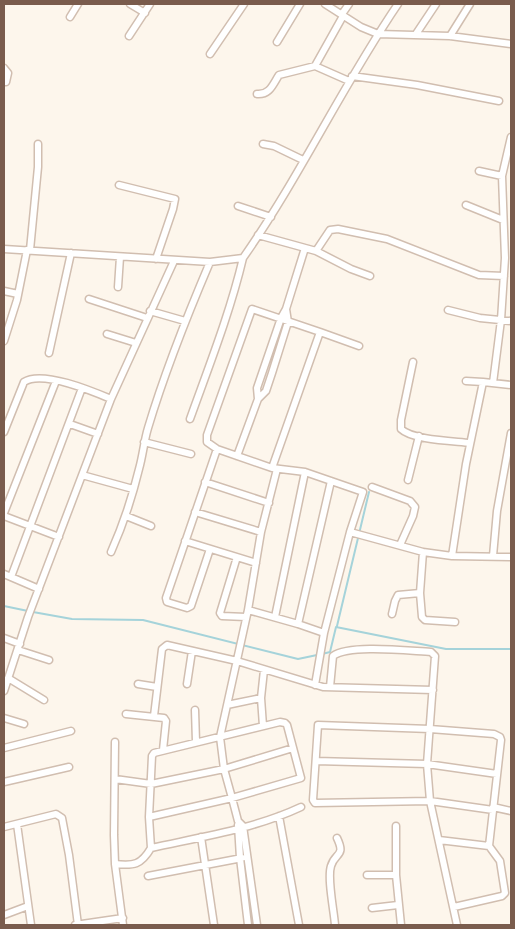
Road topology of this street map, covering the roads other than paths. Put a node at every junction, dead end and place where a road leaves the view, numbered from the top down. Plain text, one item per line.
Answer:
1 (78, 4) edge
2 (130, 4) edge
3 (150, 4) edge
4 (244, 4) edge
5 (300, 4) edge
6 (325, 4) edge
7 (349, 4) edge
8 (398, 4) edge
9 (436, 4) edge
10 (470, 4) edge
11 (145, 13) junction
12 (342, 15) junction
13 (70, 17) dead end
14 (378, 34) junction
15 (416, 34) junction
16 (129, 36) dead end
17 (450, 36) junction
18 (277, 42) dead end
19 (508, 44) edge
20 (210, 54) dead end
21 (315, 66) junction
22 (4, 68) edge
23 (350, 78) junction
24 (6, 82) dead end
25 (257, 94) dead end
26 (499, 100) dead end
27 (511, 137) edge
28 (38, 144) dead end
29 (263, 144) dead end
30 (304, 160) junction
31 (479, 172) dead end
32 (502, 176) junction
33 (119, 185) dead end
34 (238, 206) dead end
35 (466, 206) dead end
36 (270, 217) junction
37 (503, 220) junction
38 (258, 235) junction
39 (4, 248) edge
40 (305, 248) junction
41 (508, 249) edge
42 (28, 250) junction
43 (316, 251) junction
44 (71, 253) junction
45 (120, 257) junction
46 (243, 258) junction
47 (156, 259) junction
48 (174, 261) junction
49 (210, 262) junction
50 (370, 276) dead end
51 (504, 276) junction
52 (118, 287) dead end
53 (4, 291) edge
54 (18, 294) junction
55 (89, 299) dead end
56 (286, 309) junction
57 (448, 310) dead end
58 (150, 312) junction
59 (147, 318) junction
60 (281, 318) junction
61 (501, 320) junction
62 (185, 321) junction
63 (511, 321) edge
64 (288, 322) junction
65 (320, 332) junction
66 (107, 334) dead end
67 (4, 340) edge
68 (136, 343) junction
69 (359, 346) dead end
70 (49, 354) dead end
71 (268, 359) junction
72 (276, 362) junction
73 (414, 362) dead end
74 (56, 381) junction
75 (466, 381) dead end
76 (483, 382) junction
77 (493, 383) junction
78 (511, 385) edge
79 (82, 388) junction
80 (111, 399) junction
81 (258, 399) junction
82 (190, 419) dead end
83 (70, 424) junction
84 (4, 432) edge
85 (511, 433) edge
86 (98, 434) junction
87 (419, 436) junction
88 (144, 442) junction
89 (470, 443) junction
90 (217, 449) junction
91 (192, 454) dead end
92 (237, 456) junction
93 (274, 468) junction
94 (305, 472) junction
95 (82, 474) junction
96 (408, 480) dead end
97 (331, 481) junction
98 (205, 482) junction
99 (372, 487) dead end
100 (133, 489) junction
101 (269, 503) junction
102 (195, 512) junction
103 (4, 515) edge
104 (126, 516) junction
105 (30, 526) junction
106 (151, 526) dead end
107 (261, 532) junction
108 (356, 534) junction
109 (59, 537) junction
110 (185, 541) junction
111 (400, 545) junction
112 (210, 549) junction
113 (112, 552) dead end
114 (423, 552) junction
115 (452, 556) junction
116 (493, 556) junction
117 (237, 557) junction
118 (511, 557) edge
119 (256, 563) junction
120 (4, 574) edge
121 (12, 577) junction
122 (39, 589) junction
123 (420, 593) junction
124 (248, 610) junction
125 (392, 614) dead end
126 (275, 617) junction
127 (245, 619) junction
128 (456, 622) dead end
129 (298, 624) junction
130 (324, 633) junction
131 (4, 638) edge
132 (19, 647) junction
133 (192, 651) junction
134 (237, 659) junction
135 (49, 660) dead end
136 (264, 670) junction
137 (8, 678) junction
138 (315, 683) junction
139 (138, 684) dead end
140 (187, 684) dead end
141 (157, 687) junction
142 (330, 687) junction
143 (433, 690) junction
144 (4, 691) edge
145 (261, 698) junction
146 (44, 700) dead end
147 (227, 705) junction
148 (195, 710) dead end
149 (126, 714) dead end
150 (154, 716) junction
151 (4, 718) edge
152 (24, 724) dead end
153 (263, 726) junction
154 (430, 729) junction
155 (72, 731) dead end
156 (220, 737) junction
157 (115, 742) dead end
158 (196, 742) junction
159 (4, 748) edge
160 (293, 748) junction
161 (163, 750) junction
162 (316, 761) junction
163 (427, 764) junction
164 (69, 766) dead end
165 (224, 769) junction
166 (497, 774) junction
167 (115, 779) junction
168 (4, 782) edge
169 (151, 784) junction
170 (232, 798) junction
171 (430, 801) junction
172 (301, 807) dead end
173 (493, 809) junction
174 (511, 812) edge
175 (279, 816) junction
176 (149, 817) junction
177 (17, 824) junction
178 (240, 825) junction
179 (396, 826) dead end
180 (4, 827) edge
181 (201, 836) junction
182 (337, 838) dead end
183 (439, 840) junction
184 (489, 846) junction
185 (151, 848) junction
186 (247, 857) junction
187 (240, 858) junction
188 (115, 864) junction
189 (204, 865) junction
190 (396, 875) junction
191 (148, 876) dead end
192 (367, 876) dead end
193 (398, 905) junction
194 (28, 906) junction
195 (454, 907) junction
196 (372, 908) dead end
197 (4, 915) edge
198 (123, 922) edge
199 (30, 925) edge
200 (77, 925) edge
201 (214, 925) edge
202 (248, 925) edge
203 (256, 925) edge
204 (299, 925) edge
205 (335, 925) edge
206 (401, 925) edge
207 (457, 925) edge

1 - 13 street
2 - 11 street
3 - 11 street
4 - 20 street
5 - 18 street
6 - 12 street
7 - 12 street
8 - 14 street
9 - 15 street
10 - 17 street
11 - 16 street
12 - 14 street
12 - 21 street
14 - 15 street
14 - 23 street
15 - 17 street
17 - 19 street
21 - 23 street
21 - 25 street
22 - 24 street
23 - 26 street
23 - 30 street
27 - 32 street
28 - 42 street
29 - 30 street
30 - 36 street
31 - 32 street
32 - 37 street
33 - 47 street
34 - 36 street
35 - 37 street
36 - 38 street
37 - 41 street
38 - 40 street
38 - 46 street
39 - 42 street
40 - 43 street
40 - 56 street
41 - 51 street
42 - 44 street
42 - 54 street
43 - 50 street
43 - 51 street
44 - 45 street
44 - 70 street
45 - 47 street
45 - 52 street
46 - 49 street
46 - 82 street
47 - 48 street
48 - 49 street
48 - 58 street
49 - 62 street
51 - 61 street
53 - 54 street
54 - 67 street
55 - 59 street
56 - 60 street
56 - 64 street
57 - 61 street
58 - 59 street
58 - 62 street
59 - 68 street
60 - 64 street
60 - 71 street
60 - 90 street
61 - 63 street
61 - 77 street
62 - 88 street
64 - 65 street
64 - 72 street
65 - 69 street
65 - 93 street
66 - 68 street
68 - 80 street
71 - 72 street
71 - 81 street
72 - 81 street
73 - 87 street
74 - 79 street
74 - 84 street
74 - 103 street
75 - 76 street
76 - 77 street
76 - 89 street
77 - 78 street
79 - 80 street
79 - 83 street
80 - 86 street
81 - 92 street
83 - 86 street
83 - 105 street
85 - 116 street
86 - 95 street
87 - 89 street
87 - 96 street
88 - 91 street
88 - 100 street
89 - 115 street
90 - 92 street
90 - 98 street
92 - 93 street
93 - 94 street
93 - 101 street
94 - 97 street
94 - 126 street
95 - 100 street
95 - 109 street
97 - 108 street
97 - 129 street
98 - 101 street
98 - 102 street
99 - 111 street
100 - 104 street
101 - 107 street
102 - 107 street
102 - 110 street
103 - 105 street
104 - 106 street
104 - 113 street
105 - 109 street
105 - 121 street
107 - 119 street
108 - 111 street
108 - 130 street
109 - 122 street
110 - 112 street
110 - 112 street
111 - 114 street
112 - 117 street
114 - 115 street
114 - 123 street
115 - 116 street
116 - 118 street
117 - 119 street
117 - 127 street
119 - 124 street
120 - 121 street
121 - 122 street
122 - 132 street
123 - 125 street
123 - 128 street
124 - 126 street
124 - 127 street
126 - 129 street
127 - 134 street
129 - 130 street
130 - 138 street
131 - 132 street
132 - 135 street
132 - 137 street
133 - 134 street
133 - 140 street
133 - 141 street
134 - 136 street
134 - 147 street
136 - 138 street
136 - 145 street
137 - 144 street
137 - 146 street
138 - 142 street
139 - 141 street
141 - 150 street
142 - 143 street
142 - 143 street
143 - 154 street
145 - 147 street
145 - 153 street
147 - 156 street
148 - 158 street
149 - 150 street
150 - 161 street
151 - 152 street
153 - 156 street
153 - 160 street
154 - 162 street
154 - 163 street
154 - 166 street
155 - 159 street
156 - 158 street
156 - 165 street
157 - 167 street
158 - 161 street
160 - 165 street
160 - 170 street
161 - 169 street
162 - 163 street
162 - 171 street
163 - 166 street
163 - 171 street
164 - 168 street
165 - 169 street
165 - 170 street
166 - 173 street
167 - 169 street
167 - 188 street
169 - 176 street
170 - 176 street
170 - 178 street
171 - 173 street
171 - 183 street
172 - 175 street
173 - 174 street
173 - 184 street
175 - 178 street
175 - 204 street
176 - 185 street
177 - 180 street
177 - 194 street
177 - 200 street
178 - 181 street
178 - 186 street
178 - 187 street
179 - 190 street
181 - 185 street
181 - 189 street
182 - 205 street
183 - 184 street
183 - 195 street
184 - 195 street
185 - 188 street
186 - 187 street
186 - 203 street
187 - 189 street
187 - 202 street
188 - 198 street
189 - 191 street
189 - 201 street
190 - 192 street
190 - 193 street
193 - 196 street
193 - 206 street
194 - 197 street
194 - 199 street
195 - 207 street
198 - 200 street

